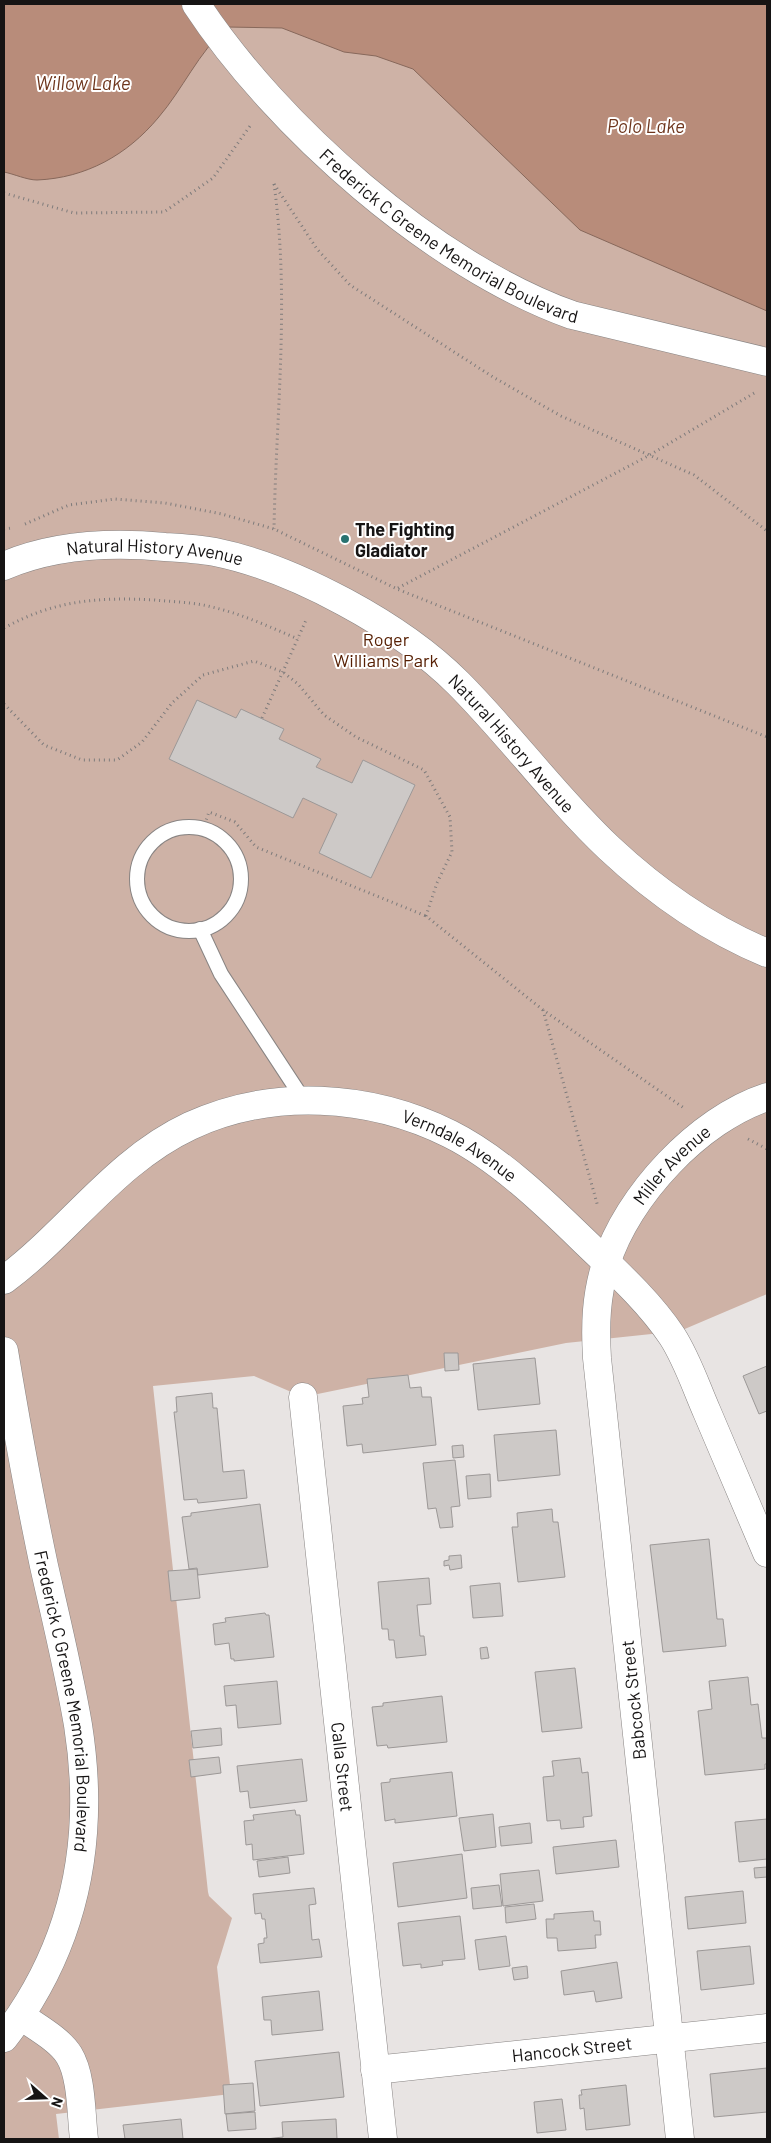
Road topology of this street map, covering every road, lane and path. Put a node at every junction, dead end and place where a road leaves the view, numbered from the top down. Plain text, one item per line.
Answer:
1 (196, 4) edge
2 (250, 126) dead end
3 (4, 193) edge
4 (767, 362) edge
5 (759, 391) dead end
6 (648, 456) junction
7 (4, 529) edge
8 (274, 529) junction
9 (767, 531) edge
10 (4, 566) edge
11 (397, 588) junction
12 (309, 614) dead end
13 (4, 628) edge
14 (298, 639) junction
15 (283, 672) junction
16 (4, 704) edge
17 (262, 718) dead end
18 (767, 737) edge
19 (203, 828) junction
20 (426, 916) junction
21 (200, 929) junction
22 (767, 954) edge
23 (543, 1010) junction
24 (767, 1097) edge
25 (303, 1099) junction
26 (714, 1123) junction
27 (767, 1149) edge
28 (620, 1231) junction
29 (606, 1262) junction
30 (4, 1280) edge
31 (4, 1351) edge
32 (303, 1396) dead end
33 (767, 1553) edge
34 (21, 2016) junction
35 (767, 2028) edge
36 (4, 2038) edge
37 (669, 2038) junction
38 (375, 2070) junction
39 (84, 2139) edge
40 (383, 2139) edge
41 (680, 2139) edge

1 - 4 street, Frederick C Greene Memorial Boulevard
2 - 3 path
5 - 6 path
6 - 8 path
6 - 9 path
6 - 11 path
7 - 8 path
8 - 11 path
10 - 22 street, Natural History Avenue
11 - 18 path
12 - 14 path
13 - 14 path
14 - 15 path
15 - 16 path
15 - 17 path
15 - 20 path
19 - 20 path
19 - 21 lane
19 - 21 lane
20 - 23 path
21 - 25 lane
23 - 26 path
23 - 28 path
24 - 26 street, Miller Avenue
25 - 29 street, Verndale Avenue
25 - 30 street, Verndale Avenue
26 - 27 path
26 - 28 street, Miller Avenue
28 - 29 street, Miller Avenue
29 - 33 street, Verndale Avenue
29 - 37 street, Babcock Street
31 - 34 street, Frederick C Greene Memorial Boulevard
32 - 38 street, Calla Street
34 - 36 street, Frederick C Greene Memorial Boulevard
34 - 39 street
35 - 37 street, Hancock Street
37 - 38 street, Hancock Street
37 - 41 street, Babcock Street
38 - 40 street, Calla Street

